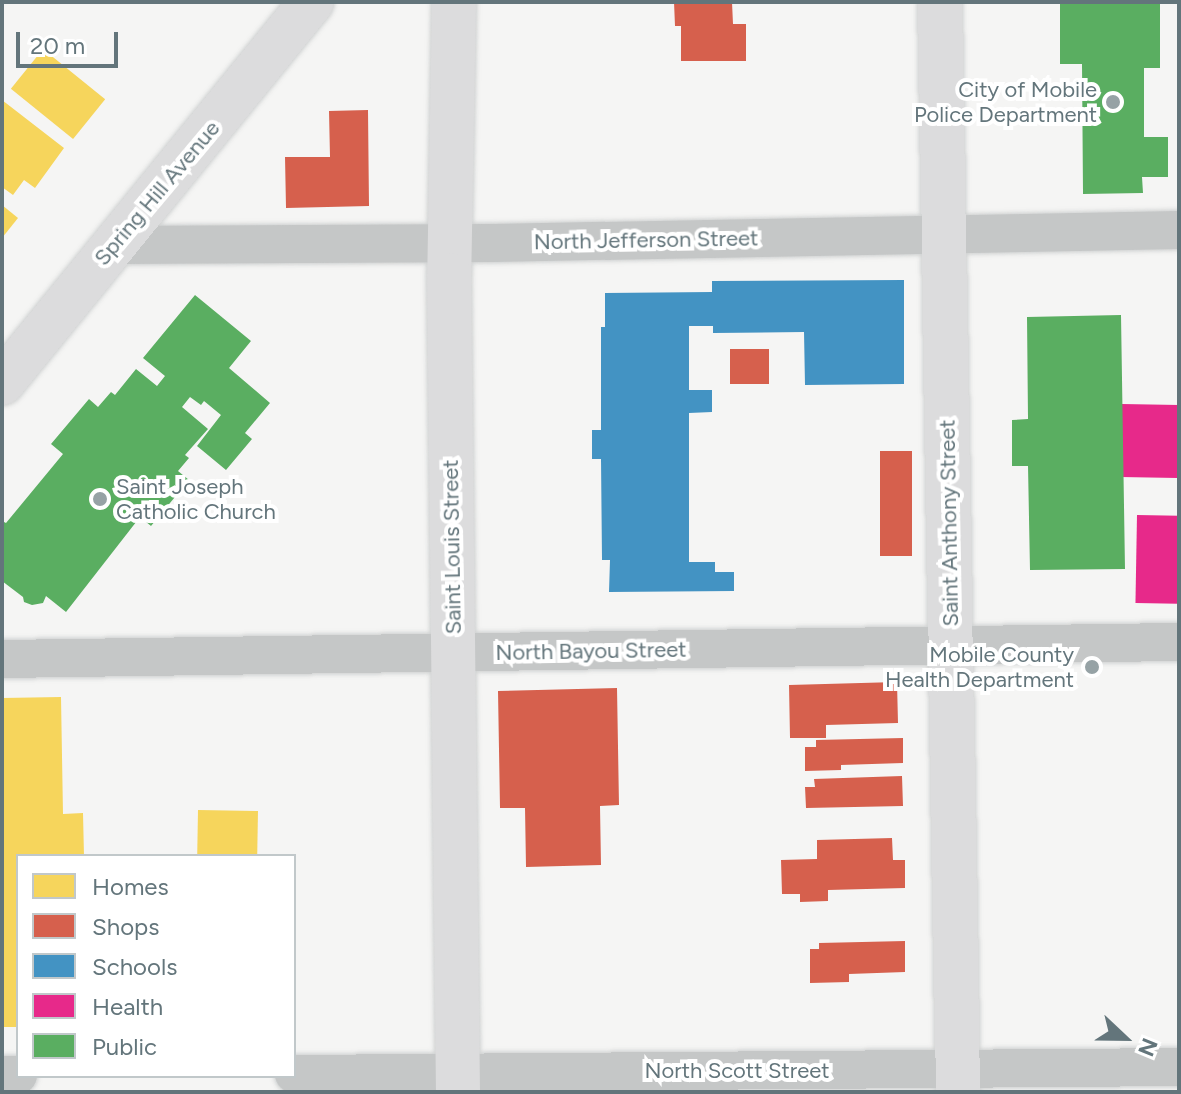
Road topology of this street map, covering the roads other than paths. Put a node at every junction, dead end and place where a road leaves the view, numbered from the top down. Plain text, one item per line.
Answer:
1 (312, 2) edge
2 (454, 2) edge
3 (940, 2) edge
4 (1179, 230) edge
5 (945, 234) junction
6 (450, 243) junction
7 (114, 245) junction
8 (2, 383) edge
9 (1179, 642) edge
10 (951, 644) junction
11 (453, 653) junction
12 (2, 659) edge
13 (1179, 1067) edge
14 (296, 1074) edge
15 (958, 1080) edge
16 (458, 1083) edge

1 - 7 street, Spring Hill Avenue
2 - 6 street, Saint Louis Street
3 - 5 street, Saint Anthony Street
4 - 5 street, North Jefferson Street
5 - 6 street, North Jefferson Street
5 - 10 street, Saint Anthony Street
6 - 7 street, North Jefferson Street
6 - 11 street, Saint Louis Street
7 - 8 street, Spring Hill Avenue
9 - 10 street, North Bayou Street
10 - 11 street, North Bayou Street
10 - 15 street, Saint Anthony Street
11 - 12 street, North Bayou Street
11 - 16 street, Saint Louis Street
13 - 15 street, North Scott Street
14 - 16 street, North Scott Street
15 - 16 street, North Scott Street

